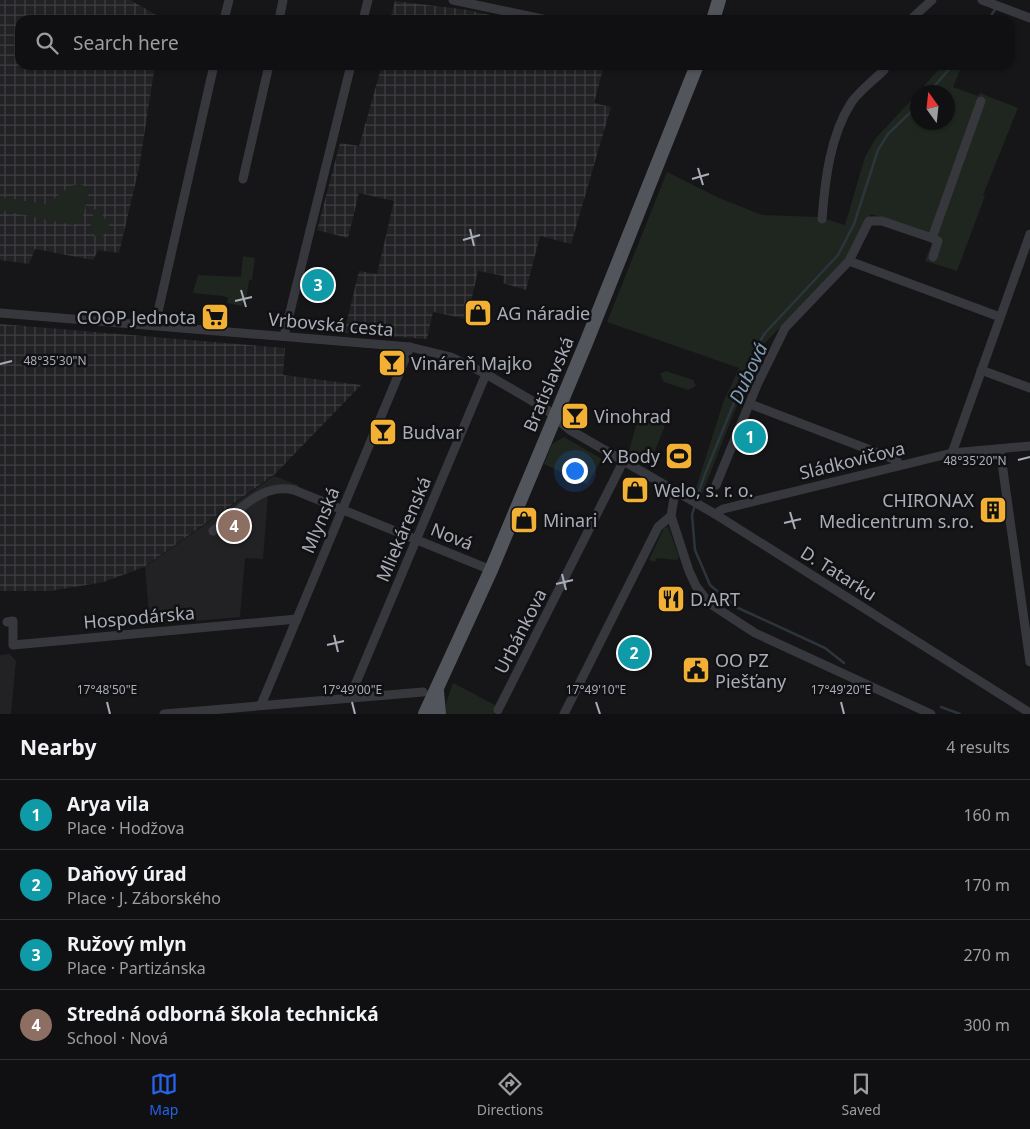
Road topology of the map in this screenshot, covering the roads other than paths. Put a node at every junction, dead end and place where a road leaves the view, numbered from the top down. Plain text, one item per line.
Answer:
1 (228, 0) edge
2 (283, 0) edge
3 (368, 0) edge
4 (453, 0) edge
5 (719, 0) edge
6 (932, 0) edge
7 (985, 1) edge
8 (225, 15) edge
9 (280, 15) edge
10 (364, 15) edge
11 (524, 15) edge
12 (714, 15) edge
13 (916, 15) edge
14 (1030, 18) edge
15 (213, 70) edge
16 (268, 70) edge
17 (351, 70) edge
18 (695, 70) edge
19 (884, 70) edge
20 (981, 101) dead end
21 (243, 179) dead end
22 (822, 219) dead end
23 (1030, 234) edge
24 (932, 238) junction
25 (933, 257) dead end
26 (850, 261) junction
27 (0, 313) edge
28 (1000, 317) junction
29 (155, 325) junction
30 (284, 336) junction
31 (410, 347) junction
32 (981, 370) junction
33 (486, 374) junction
34 (1030, 388) edge
35 (750, 404) junction
36 (554, 416) junction
37 (1030, 446) edge
38 (1000, 449) junction
39 (952, 453) junction
40 (624, 460) junction
41 (900, 465) junction
42 (716, 485) dead end
43 (675, 492) junction
44 (342, 509) junction
45 (711, 512) junction
46 (672, 516) junction
47 (213, 530) dead end
48 (416, 539) junction
49 (491, 570) junction
50 (297, 619) junction
51 (7, 622) dead end
52 (1030, 662) edge
53 (430, 691) junction
54 (350, 697) junction
55 (261, 705) junction
56 (498, 710) dead end
57 (1030, 713) edge
58 (164, 714) edge
59 (426, 714) edge
60 (439, 714) edge
61 (564, 714) edge
62 (931, 714) edge

1 - 8 street
2 - 9 street
3 - 10 street
4 - 11 street
5 - 12 main road
6 - 13 street
7 - 14 street
15 - 29 street
16 - 21 street
17 - 30 street
18 - 36 main road, Bratislavská
19 - 22 street
20 - 24 street
23 - 28 street
24 - 25 street
24 - 26 street
26 - 28 street
26 - 35 street
27 - 29 street, Vrbovská cesta
28 - 32 street
29 - 30 street, Vrbovská cesta
30 - 31 street, Vrbovská cesta
31 - 33 street, Vrbovská cesta
31 - 44 street, Mlynská
32 - 34 street
32 - 39 street
33 - 36 street, Vrbovská cesta
33 - 48 street, Mliekárenská
35 - 41 street
35 - 42 street
36 - 40 street, D. Tatarku
36 - 49 main road, Bratislavská
37 - 38 street, Sládkovičova
38 - 39 street, Sládkovičova
38 - 52 street
39 - 41 street, Sládkovičova
40 - 43 street, D. Tatarku
40 - 56 street, Urbánkova
41 - 45 street, Sládkovičova
43 - 45 street, D. Tatarku
43 - 46 street
44 - 47 street, Nová
44 - 48 street, Nová
44 - 50 street, Mlynská
45 - 57 street, D. Tatarku
46 - 61 street
46 - 62 street
48 - 49 street, Nová
48 - 54 street, Mliekárenská
49 - 53 main road, Bratislavská
50 - 51 street, Hospodárska
50 - 55 street, Mlynská
53 - 54 street
53 - 59 main road, Bratislavská
53 - 60 main road
54 - 55 street
55 - 58 street

